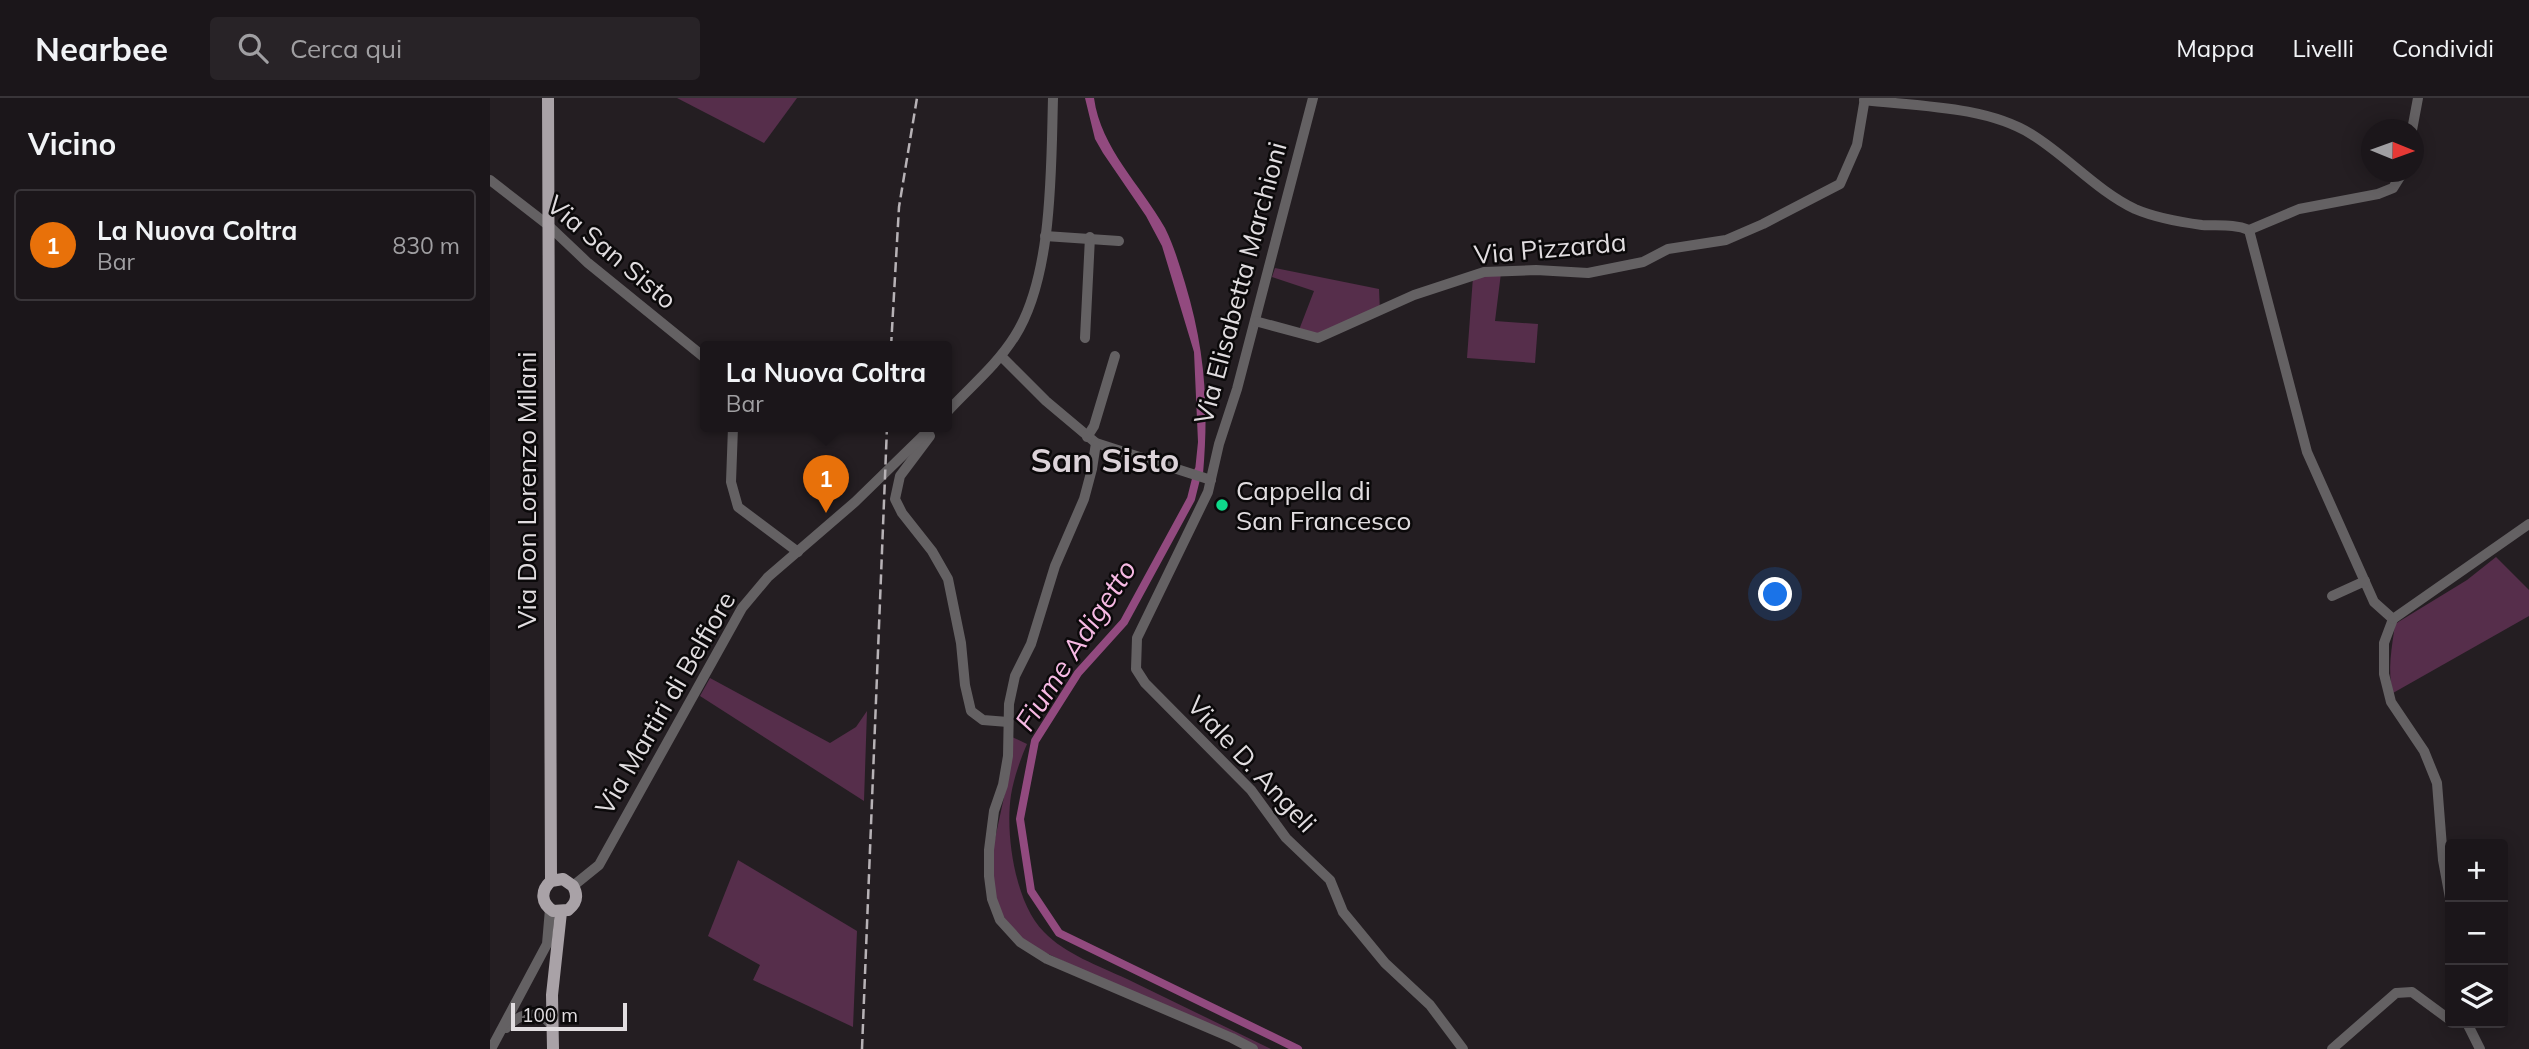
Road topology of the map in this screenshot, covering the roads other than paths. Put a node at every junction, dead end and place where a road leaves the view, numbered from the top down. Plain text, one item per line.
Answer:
1 (548, 98) edge
2 (1053, 98) edge
3 (1313, 98) edge
4 (2418, 98) edge
5 (1865, 99) edge
6 (2414, 119) edge
7 (490, 180) edge
8 (2397, 182) edge
9 (548, 225) junction
10 (2249, 230) junction
11 (1045, 236) junction
12 (1090, 237) junction
13 (1119, 241) dead end
14 (1255, 321) junction
15 (1085, 338) dead end
16 (700, 354) edge
17 (1002, 356) junction
18 (1115, 356) dead end
19 (952, 407) edge
20 (733, 432) edge
21 (927, 432) edge
22 (931, 432) edge
23 (1091, 440) junction
24 (1208, 479) junction
25 (2528, 527) edge
26 (798, 552) junction
27 (2365, 581) junction
28 (2332, 596) dead end
29 (2393, 619) junction
30 (1009, 722) junction
31 (2445, 871) edge
32 (551, 881) junction
33 (573, 886) junction
34 (555, 910) junction
35 (2445, 1016) edge
36 (552, 1026) junction
37 (2470, 1028) edge
38 (497, 1038) junction
39 (491, 1049) edge
40 (553, 1049) edge
41 (1253, 1049) edge
42 (1463, 1049) edge
43 (2332, 1049) edge
44 (2480, 1049) edge

1 - 9 main road, Via Don Lorenzo Milani
2 - 11 street
3 - 14 street, Via Elisabetta Marchioni
4 - 6 street
5 - 10 street
5 - 14 street, Via Pizzarda
7 - 9 street, Via San Sisto
8 - 10 street
9 - 16 street, Via San Sisto
9 - 32 main road, Via Don Lorenzo Milani
10 - 27 street
11 - 12 street
11 - 17 street
12 - 13 street
12 - 15 street
14 - 24 street, Via Elisabetta Marchioni
17 - 19 street
17 - 23 street
18 - 23 street
20 - 26 street
21 - 26 street, Via Martiri di Belfiore
22 - 30 street
23 - 24 street
23 - 30 street
24 - 42 street, Viale D. Angeli
25 - 29 street
26 - 33 street, Via Martiri di Belfiore
27 - 28 street
27 - 29 street
29 - 31 street
30 - 41 street
32 - 33 main road
32 - 34 main road, Via Don Lorenzo Milani
33 - 34 main road, Via Don Lorenzo Milani
34 - 36 main road, Via Don Lorenzo Milani
34 - 38 street
35 - 43 street
36 - 38 street
36 - 40 main road, Via Don Lorenzo Milani
37 - 44 street
38 - 39 street

